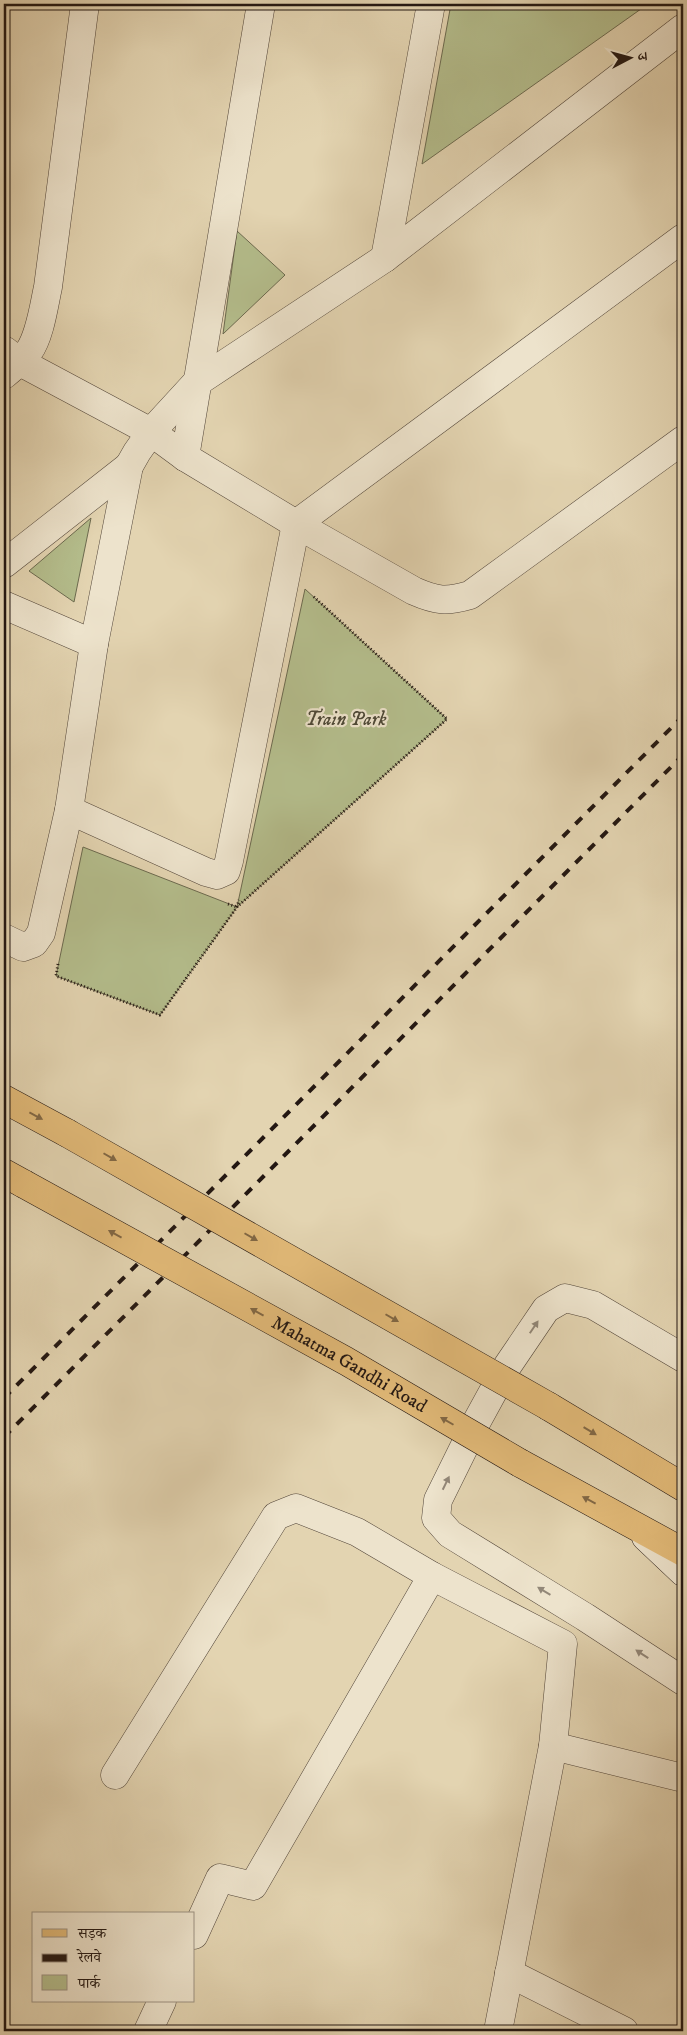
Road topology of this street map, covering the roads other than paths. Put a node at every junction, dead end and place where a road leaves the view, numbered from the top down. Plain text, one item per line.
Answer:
1 (85, 4) edge
2 (261, 4) edge
3 (431, 4) edge
4 (683, 28) edge
5 (683, 238) edge
6 (384, 258) junction
7 (9, 362) edge
8 (196, 383) junction
9 (151, 432) junction
10 (683, 440) edge
11 (185, 457) junction
12 (129, 466) junction
13 (296, 524) junction
14 (4, 564) edge
15 (4, 605) edge
16 (94, 644) junction
17 (68, 810) junction
18 (4, 938) edge
19 (4, 1099) edge
20 (4, 1173) edge
21 (683, 1358) edge
22 (641, 1462) junction
23 (683, 1475) edge
24 (683, 1487) edge
25 (632, 1523) junction
26 (683, 1552) edge
27 (683, 1572) edge
28 (432, 1576) junction
29 (683, 1681) edge
30 (553, 1746) junction
31 (116, 1775) dead end
32 (683, 1778) edge
33 (195, 1933) edge
34 (509, 1973) junction
35 (162, 2002) edge
36 (148, 2031) edge
37 (498, 2031) edge
38 (624, 2031) edge

1 - 7 street
2 - 8 street
3 - 6 street
4 - 6 street
5 - 13 street
6 - 8 street
7 - 9 street
8 - 9 street
8 - 11 street
9 - 11 street
9 - 12 street
10 - 13 street
11 - 13 street
12 - 14 street
12 - 16 street
13 - 17 street
15 - 16 street
16 - 17 street
17 - 18 street
19 -> 22 main road, bridge
25 -> 20 main road, Mahatma Gandhi Road, bridge
29 -> 21 street
22 - 23 street
22 - 24 main road
25 - 26 main road
25 - 27 street, Mahatma Gandhi Road
28 - 30 street
28 - 31 street
28 - 33 street
30 - 32 street
30 - 34 street
34 - 37 street
34 - 38 street
35 - 36 street

